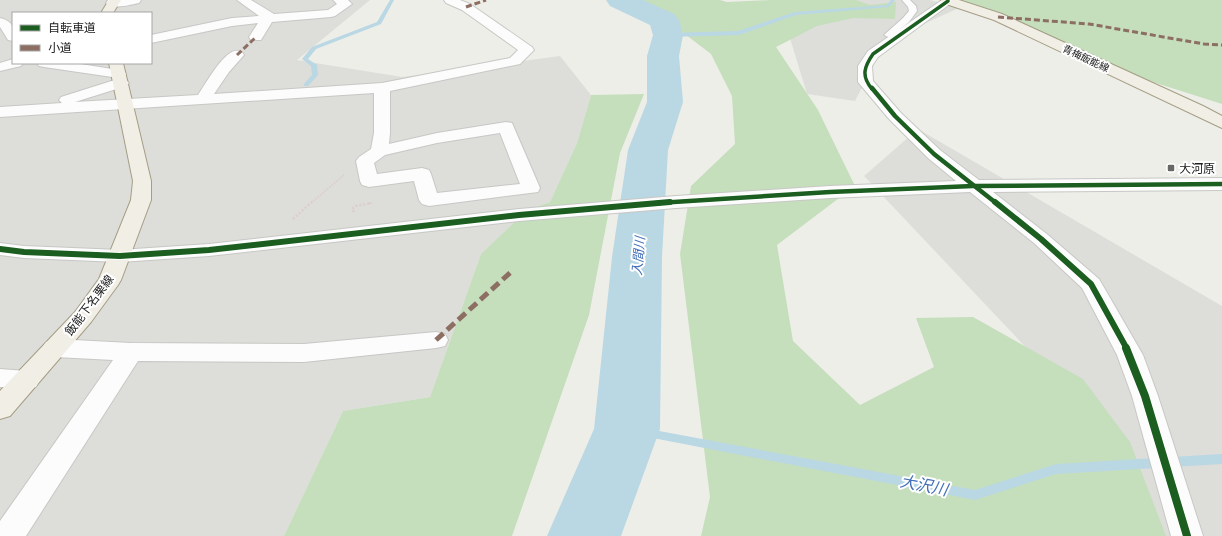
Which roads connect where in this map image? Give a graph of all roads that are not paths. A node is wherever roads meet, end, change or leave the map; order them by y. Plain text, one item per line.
1 (135, 0) edge
2 (243, 0) edge
3 (339, 0) edge
4 (450, 0) edge
5 (906, 0) edge
6 (948, 0) edge
7 (111, 5) edge
8 (269, 17) junction
9 (0, 22) edge
10 (12, 35) edge
11 (256, 37) dead end
12 (152, 38) edge
13 (897, 38) junction
14 (237, 55) dead end
15 (12, 64) edge
16 (52, 64) edge
17 (0, 67) edge
18 (119, 73) edge
19 (382, 88) junction
20 (203, 99) junction
21 (126, 104) junction
22 (33, 110) junction
23 (0, 112) edge
24 (1222, 124) edge
25 (372, 156) junction
26 (1222, 184) edge
27 (973, 186) junction
28 (0, 249) edge
29 (120, 256) junction
30 (436, 340) dead end
31 (55, 348) junction
32 (131, 352) junction
33 (0, 378) edge
34 (27, 380) junction
35 (0, 409) edge
36 (1184, 526) edge
37 (8, 536) edge

1 - 7 street
2 - 8 street
3 - 8 street
4 - 19 street
5 - 13 lane
6 - 13 street
6 - 24 main road, 青梅飯能線
8 - 11 street
8 - 12 street
9 - 10 street
13 - 27 street
14 - 20 street
15 - 17 street
16 - 18 street
18 - 21 main road, 飯能下名栗線
18 - 22 street
19 - 20 street
19 - 25 street
20 - 21 street
21 - 22 street
21 - 29 main road, 飯能下名栗線
22 - 23 street
25 - 25 street
26 - 27 street
27 - 29 street
27 - 36 street
28 - 29 street
29 - 31 main road, 飯能下名栗線
30 - 32 street
31 - 32 street
31 - 34 main road, 飯能下名栗線
32 - 37 street
33 - 34 street
34 - 35 main road, 飯能下名栗線

